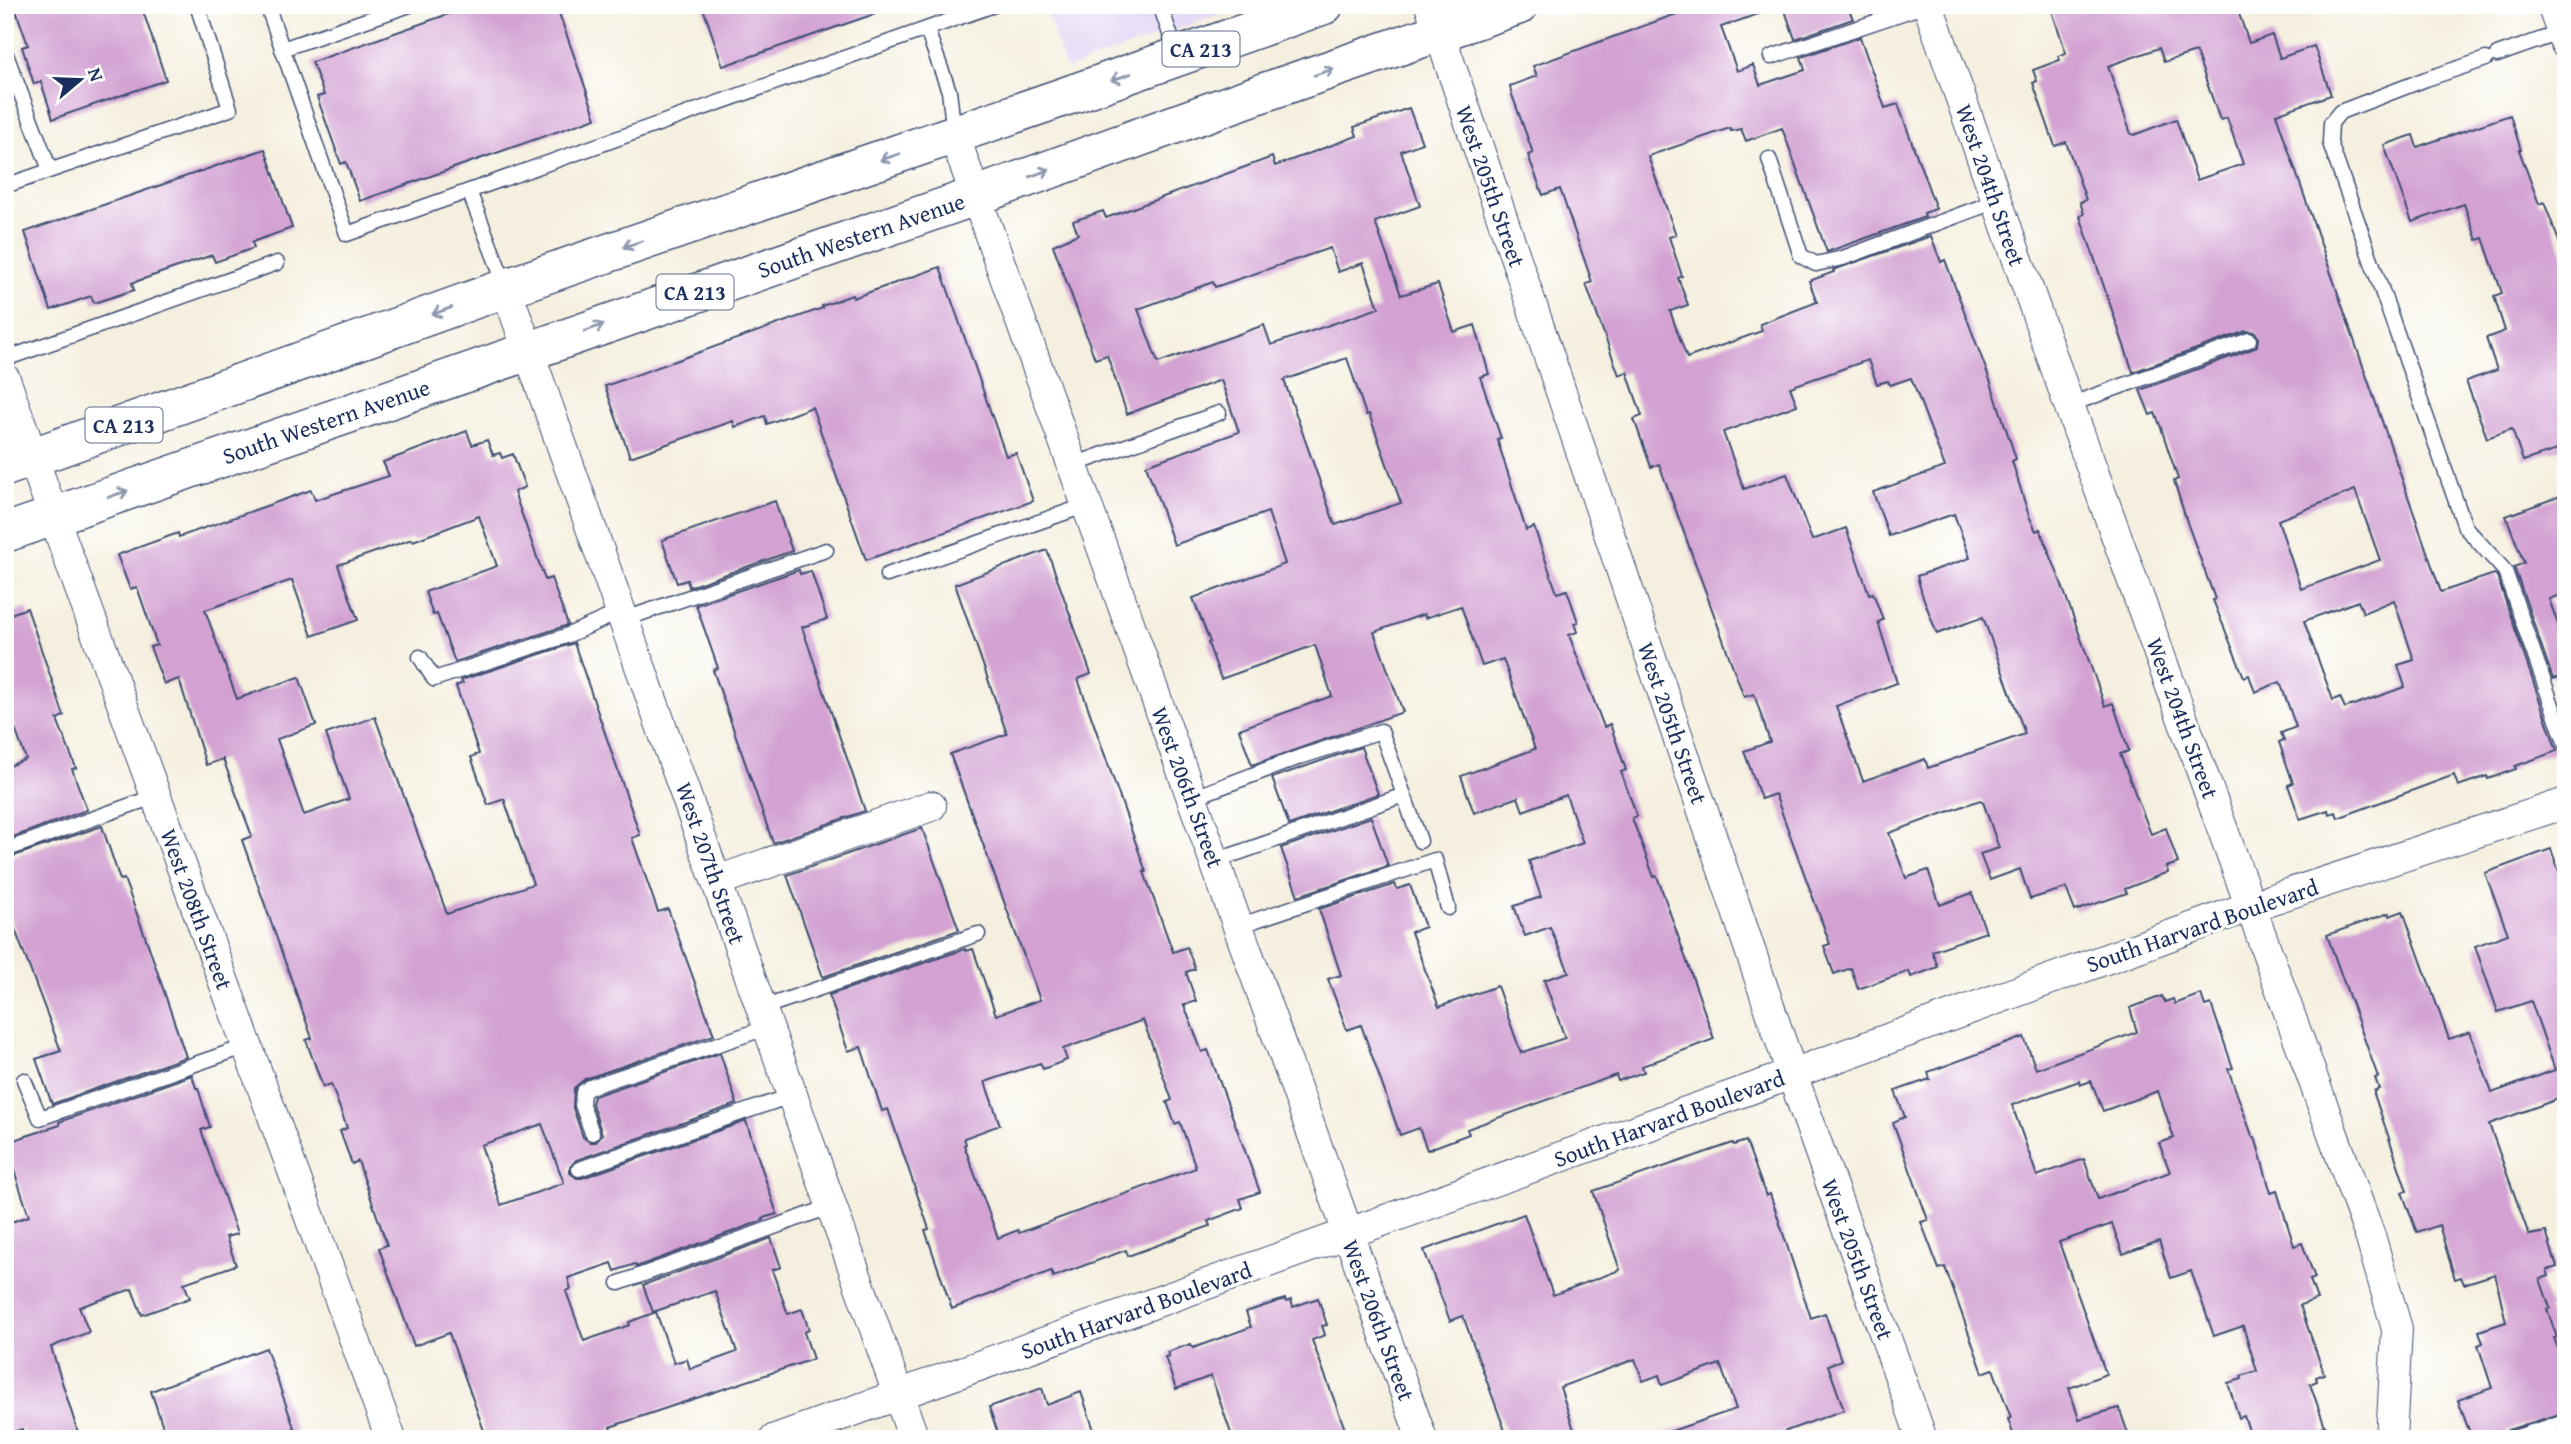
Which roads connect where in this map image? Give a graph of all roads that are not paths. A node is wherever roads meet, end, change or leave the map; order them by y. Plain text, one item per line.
1 (197, 5) edge
2 (267, 5) edge
3 (410, 5) edge
4 (994, 5) edge
5 (1160, 5) edge
6 (1324, 5) edge
7 (1519, 5) edge
8 (1927, 5) edge
9 (1435, 20) edge
10 (2560, 27) edge
11 (927, 30) junction
12 (282, 49) junction
13 (5, 52) edge
14 (1178, 57) junction
15 (1771, 57) dead end
16 (954, 135) junction
17 (1769, 159) dead end
18 (50, 170) junction
19 (5, 186) edge
20 (470, 191) junction
21 (976, 196) junction
22 (1997, 201) junction
23 (277, 263) dead end
24 (506, 288) junction
25 (2249, 340) dead end
26 (530, 350) junction
27 (5, 359) edge
28 (5, 379) edge
29 (2069, 405) junction
30 (1219, 413) dead end
31 (19, 462) edge
32 (1073, 465) junction
33 (1087, 505) junction
34 (53, 516) junction
35 (5, 533) edge
36 (826, 550) dead end
37 (887, 575) dead end
38 (623, 615) junction
39 (420, 657) dead end
40 (2566, 745) edge
41 (1404, 795) junction
42 (156, 796) junction
43 (1192, 799) junction
44 (2566, 803) edge
45 (931, 806) dead end
46 (1420, 841) dead end
47 (5, 850) edge
48 (1215, 860) junction
49 (718, 881) junction
50 (2251, 906) junction
51 (1448, 908) dead end
52 (1238, 926) junction
53 (978, 934) dead end
54 (766, 1017) junction
55 (247, 1046) junction
56 (1792, 1074) junction
57 (24, 1080) dead end
58 (793, 1096) junction
59 (592, 1133) dead end
60 (579, 1169) dead end
61 (832, 1206) junction
62 (1348, 1234) junction
63 (619, 1283) dead end
64 (899, 1395) junction
65 (2566, 1421) edge
66 (391, 1439) edge
67 (775, 1439) edge
68 (914, 1439) edge
69 (1422, 1439) edge
70 (1922, 1439) edge
71 (2391, 1439) edge
72 (2511, 1439) edge

1 - 18 lane
2 - 12 lane
3 - 12 lane
4 - 11 lane
5 - 14 lane
6 - 14 main road, CA 213
7 - 9 main road, South Western Avenue / CA 213
8 - 15 lane
8 - 22 street, West 204th Street
21 -> 9 main road, South Western Avenue / CA 213
9 - 56 street, West 205th Street
10 - 40 lane
11 - 16 lane
11 - 20 lane
12 - 20 lane
13 - 18 lane
14 -> 16 main road, CA 213
16 - 21 street, West 206th Street
16 -> 24 main road, CA 213
17 - 22 lane
18 - 19 lane
20 - 24 lane
26 -> 21 main road, South Western Avenue / CA 213
21 - 32 street, West 206th Street
22 - 29 street, West 204th Street
23 - 27 lane
24 - 26 street, West 207th Street
24 -> 31 main road, CA 213
25 - 29 lane
34 -> 26 main road, South Western Avenue / CA 213
26 - 38 street, West 207th Street
28 - 31 street, West 208th Street
29 - 50 street, West 204th Street
30 - 32 lane
31 - 34 street, West 208th Street
32 - 33 street, West 206th Street
33 - 37 lane
33 - 43 street, West 206th Street
34 - 35 main road, South Western Avenue / CA 213
34 - 42 street, West 208th Street
36 - 38 lane
38 - 39 lane
38 - 49 street, West 207th Street
41 - 43 lane
41 - 46 lane
41 - 48 lane
42 - 47 lane
42 - 55 street, West 208th Street
43 - 48 street, West 206th Street
44 - 50 street, South Harvard Boulevard
45 - 49 street
48 - 52 street, West 206th Street
49 - 54 street, West 207th Street
50 - 56 street, South Harvard Boulevard
50 - 71 street, West 204th Street
51 - 52 lane
52 - 62 street, West 206th Street
53 - 54 lane
54 - 58 street, West 207th Street
54 - 59 lane
55 - 57 lane
55 - 66 street, West 208th Street
56 - 62 street, South Harvard Boulevard
56 - 70 street, West 205th Street
58 - 60 lane
58 - 61 street, West 207th Street
61 - 63 lane
61 - 64 street, West 207th Street
62 - 64 street, South Harvard Boulevard
62 - 69 street, West 206th Street
64 - 67 street, South Harvard Boulevard
64 - 68 street, West 207th Street
65 - 72 lane

